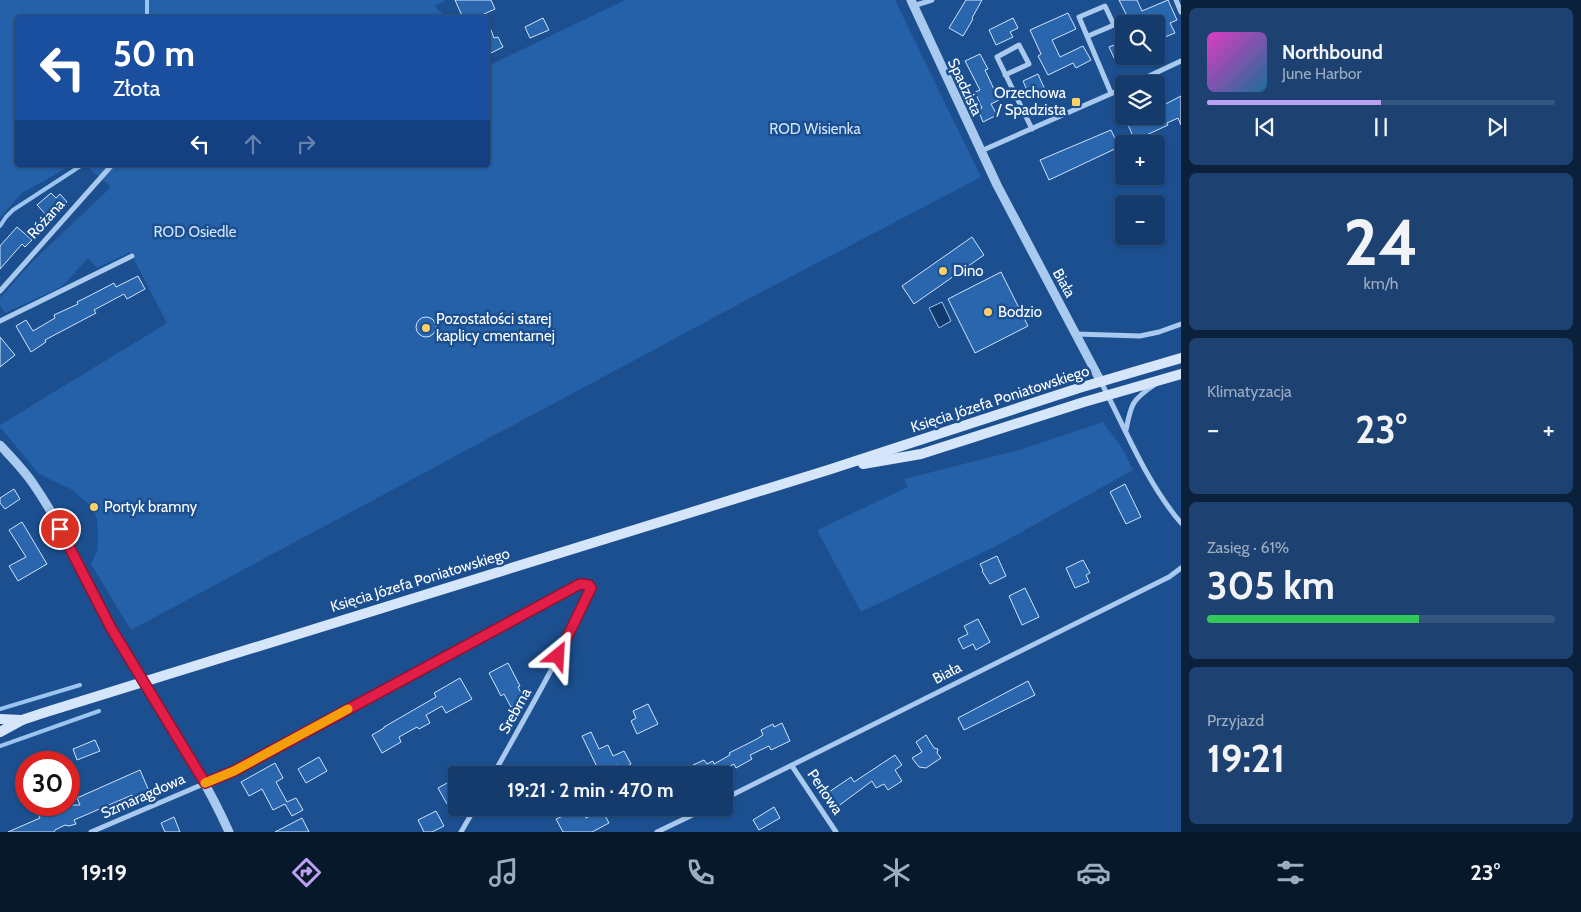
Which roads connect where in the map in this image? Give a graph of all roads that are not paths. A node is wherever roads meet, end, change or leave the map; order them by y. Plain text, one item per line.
1 (932, 0) edge
2 (1176, 0) edge
3 (912, 3) edge
4 (1181, 12) edge
5 (1088, 36) junction
6 (1181, 61) edge
7 (1005, 75) junction
8 (1151, 75) edge
9 (1115, 92) edge
10 (1111, 94) junction
11 (1032, 129) junction
12 (981, 152) junction
13 (110, 167) edge
14 (997, 185) joint
15 (132, 256) dead end
16 (0, 291) edge
17 (0, 321) edge
18 (1181, 324) edge
19 (1076, 334) junction
20 (1181, 358) edge
21 (1181, 374) edge
22 (1160, 381) junction
23 (1101, 382) junction
24 (1108, 395) junction
25 (1126, 431) junction
26 (0, 445) edge
27 (828, 470) junction
28 (1181, 523) edge
29 (1181, 568) edge
30 (580, 584) joint
31 (143, 682) junction
32 (0, 719) edge
33 (22, 720) junction
34 (0, 732) edge
35 (498, 766) edge
36 (792, 766) junction
37 (205, 783) junction
38 (733, 795) edge
39 (470, 816) edge
40 (690, 816) edge
41 (91, 832) edge
42 (229, 832) edge
43 (461, 832) edge
44 (657, 832) edge
45 (836, 832) edge

1 - 3 street
2 - 4 street
3 - 12 street, Spadzista
5 - 5 street
5 - 10 street
6 - 8 street
7 - 7 street
7 - 11 street
9 - 10 street
10 - 11 street
11 - 12 street
12 - 14 street, Spadzista
13 - 16 street, Różana
14 - 19 street, Biała
15 - 17 street
18 - 19 street
19 - 23 street, Biała
20 - 23 main road, Księcia Józefa Poniatowskiego
21 - 22 main road, Księcia Józefa Poniatowskiego
22 - 24 main road, Księcia Józefa Poniatowskiego
22 - 25 street
23 - 24 street, Biała
23 - 27 main road, Księcia Józefa Poniatowskiego
24 - 25 street, Biała
24 - 27 main road, Księcia Józefa Poniatowskiego
25 - 28 street, Biała
26 - 31 street
27 - 31 main road, Księcia Józefa Poniatowskiego
29 - 36 street, Biała
30 - 35 street, Srebrna
30 - 37 street, Szmaragdowa
31 - 33 main road, Księcia Józefa Poniatowskiego
31 - 37 street
32 - 33 main road, Księcia Józefa Poniatowskiego
33 - 34 main road, Księcia Józefa Poniatowskiego
36 - 38 street, Biała
36 - 45 street, Perłowa
37 - 41 street, Szmaragdowa
37 - 42 street
39 - 43 street
40 - 44 street

